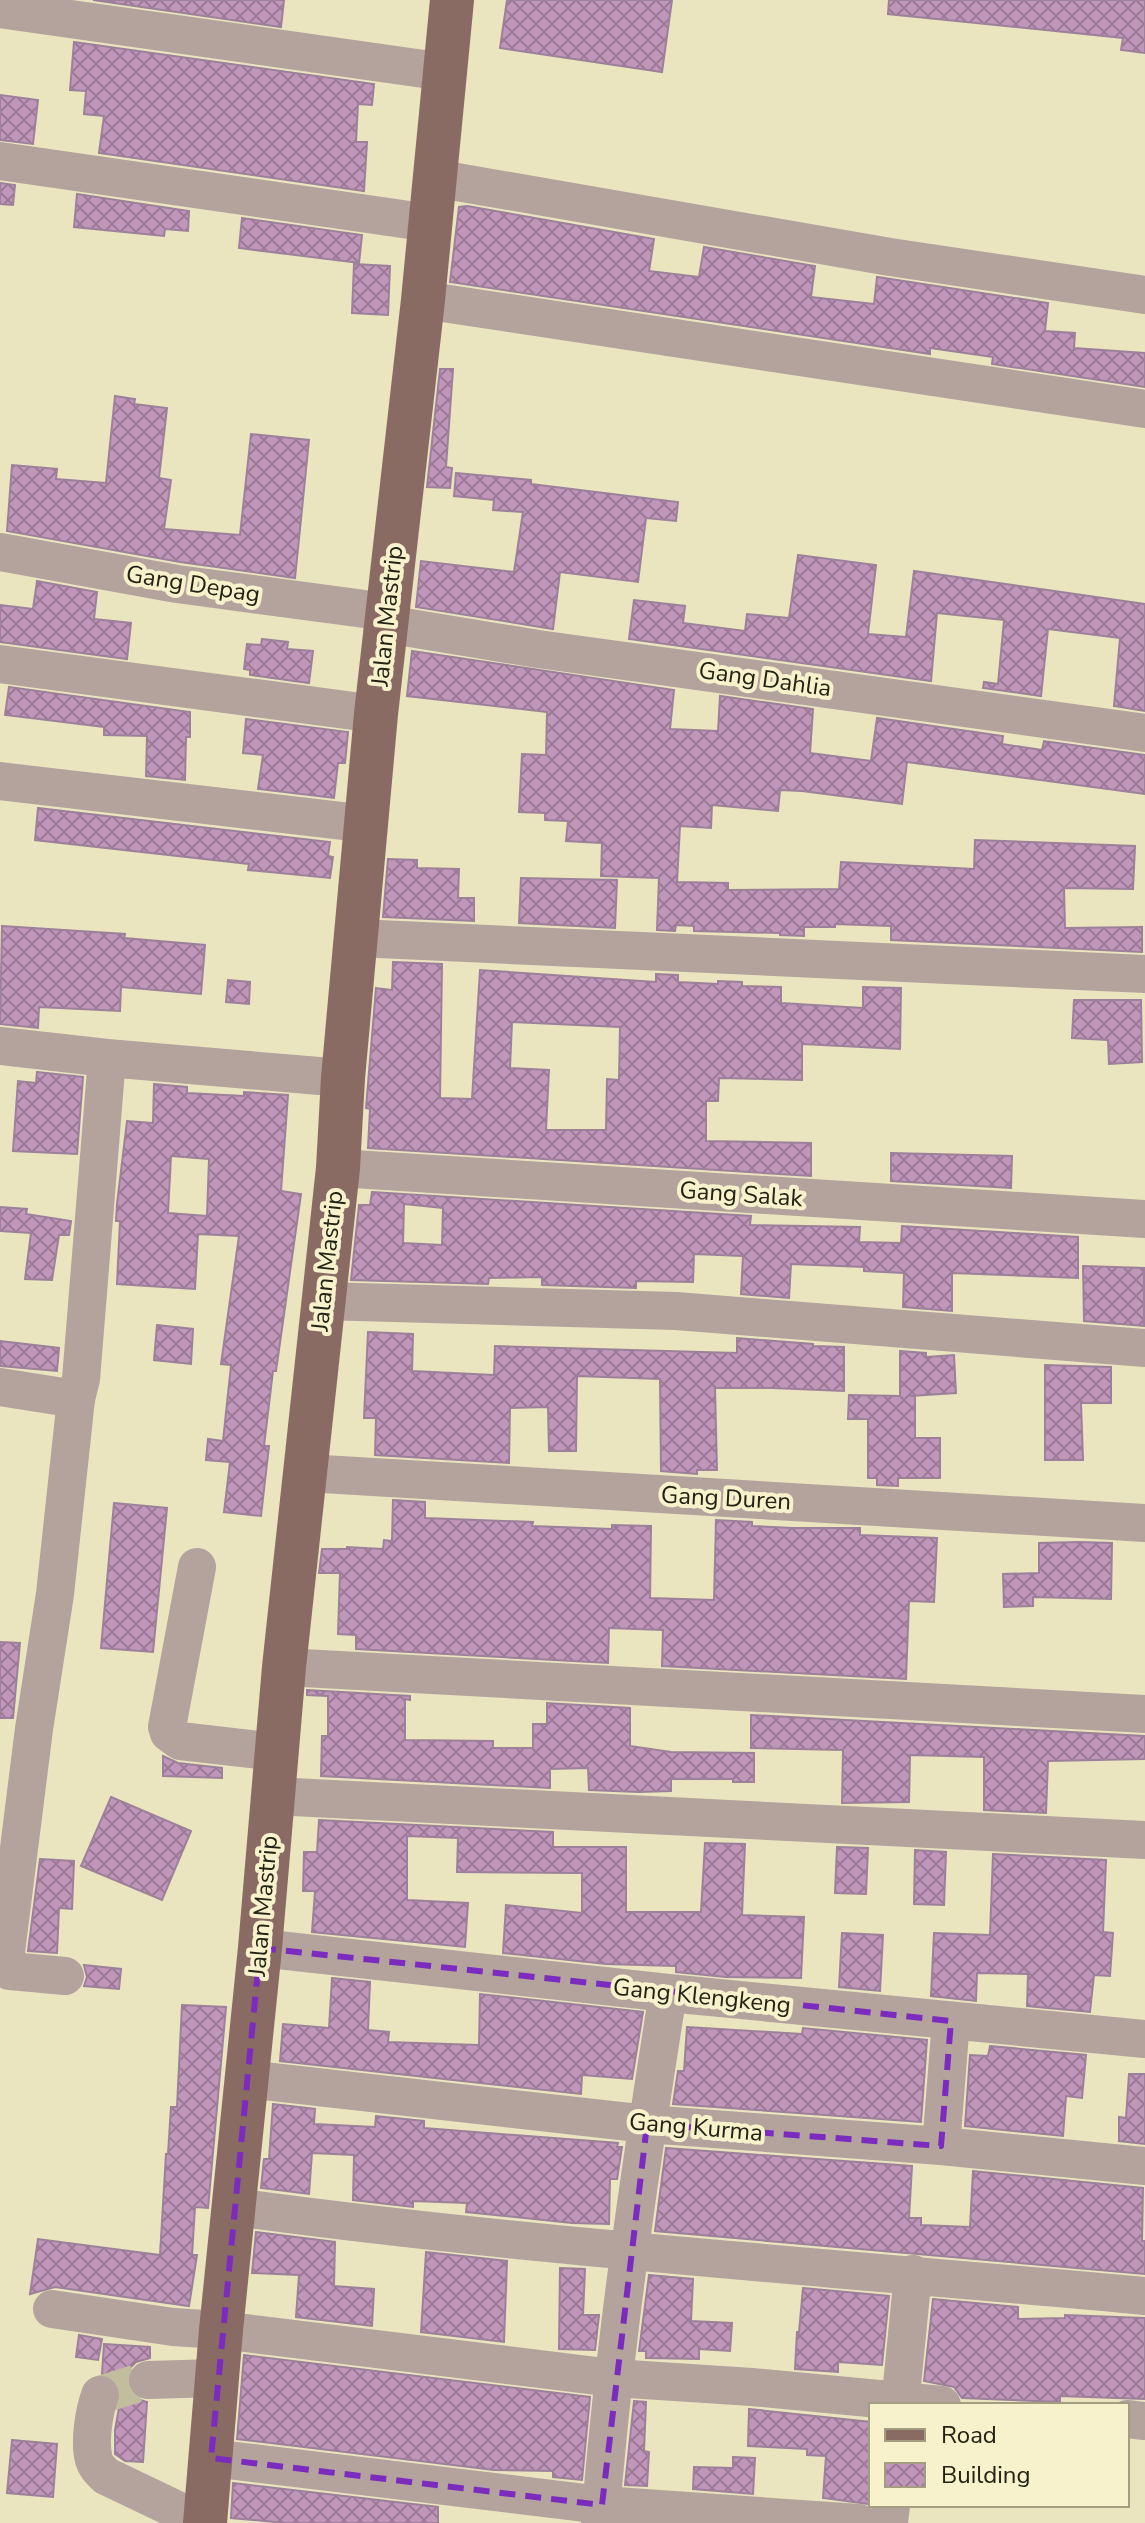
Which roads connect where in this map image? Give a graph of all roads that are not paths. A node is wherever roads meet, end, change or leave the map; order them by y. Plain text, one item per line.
1 (452, 0) edge
2 (0, 9) edge
3 (445, 72) junction
4 (0, 161) edge
5 (434, 178) junction
6 (430, 223) junction
7 (1145, 295) edge
8 (423, 300) junction
9 (1145, 409) edge
10 (0, 552) edge
11 (386, 618) junction
12 (0, 664) edge
13 (376, 714) junction
14 (1145, 733) edge
15 (0, 781) edge
16 (368, 824) junction
17 (357, 938) junction
18 (1145, 974) edge
19 (0, 1046) edge
20 (107, 1058) junction
21 (343, 1078) junction
22 (338, 1168) junction
23 (1145, 1219) edge
24 (322, 1301) junction
25 (1145, 1348) edge
26 (0, 1387) edge
27 (76, 1399) junction
28 (306, 1473) junction
29 (1145, 1523) edge
30 (197, 1567) dead end
31 (284, 1667) junction
32 (1145, 1714) edge
33 (277, 1752) junction
34 (273, 1796) junction
35 (1145, 1840) edge
36 (260, 1948) junction
37 (65, 1976) dead end
38 (668, 1993) junction
39 (951, 2021) junction
40 (1145, 2039) edge
41 (247, 2079) junction
42 (647, 2124) junction
43 (941, 2146) junction
44 (1145, 2166) edge
45 (234, 2207) junction
46 (630, 2252) junction
47 (913, 2274) junction
48 (1145, 2296) edge
49 (52, 2309) dead end
50 (221, 2330) junction
51 (217, 2378) junction
52 (613, 2378) junction
53 (148, 2380) tunnel mouth
54 (100, 2395) dead end
55 (891, 2403) edge
56 (900, 2403) edge
57 (211, 2458) junction
58 (601, 2514) edge
59 (204, 2523) edge
60 (859, 2523) edge

1 - 3 main road, Jalan Mastrip
2 - 3 street
3 - 5 main road, Jalan Mastrip
4 - 6 street
5 - 6 main road, Jalan Mastrip
5 - 7 street
6 - 8 main road, Jalan Mastrip
8 - 9 street
8 - 11 main road, Jalan Mastrip
10 - 11 street, Gang Depag
11 - 13 main road, Jalan Mastrip
11 - 14 street, Gang Dahlia
12 - 13 street
13 - 16 main road, Jalan Mastrip
15 - 16 street
16 - 17 main road, Jalan Mastrip
17 - 18 street
17 - 21 main road, Jalan Mastrip
19 - 20 street
20 - 21 street
20 - 27 street
21 - 22 main road, Jalan Mastrip
22 - 23 street, Gang Salak
22 - 24 main road, Jalan Mastrip
24 - 25 street
24 - 28 main road, Jalan Mastrip
26 - 27 street
27 - 37 street
28 - 29 street, Gang Duren
28 - 31 main road, Jalan Mastrip
30 - 33 street
31 - 32 street
31 - 33 main road, Jalan Mastrip
33 - 34 main road, Jalan Mastrip
34 - 35 street
34 - 36 main road, Jalan Mastrip
36 - 38 street, Gang Klengkeng
36 - 41 main road, Jalan Mastrip
38 - 39 street, Gang Klengkeng
38 - 42 street
39 - 40 street, Gang Klengkeng
39 - 43 street
41 - 42 street, Gang Kurma
41 - 45 main road, Jalan Mastrip
42 - 43 street, Gang Kurma
42 - 46 street
43 - 44 street, Gang Kurma
45 - 46 street
45 - 50 main road, Jalan Mastrip
46 - 47 street
46 - 52 street
47 - 48 street
47 - 56 street
49 - 50 street
50 - 51 main road, Jalan Mastrip
50 - 52 street
51 - 53 street
51 - 57 main road, Jalan Mastrip
52 - 55 street
52 - 58 street
54 - 59 street
57 - 58 street
57 - 59 main road, Jalan Mastrip
58 - 60 street

